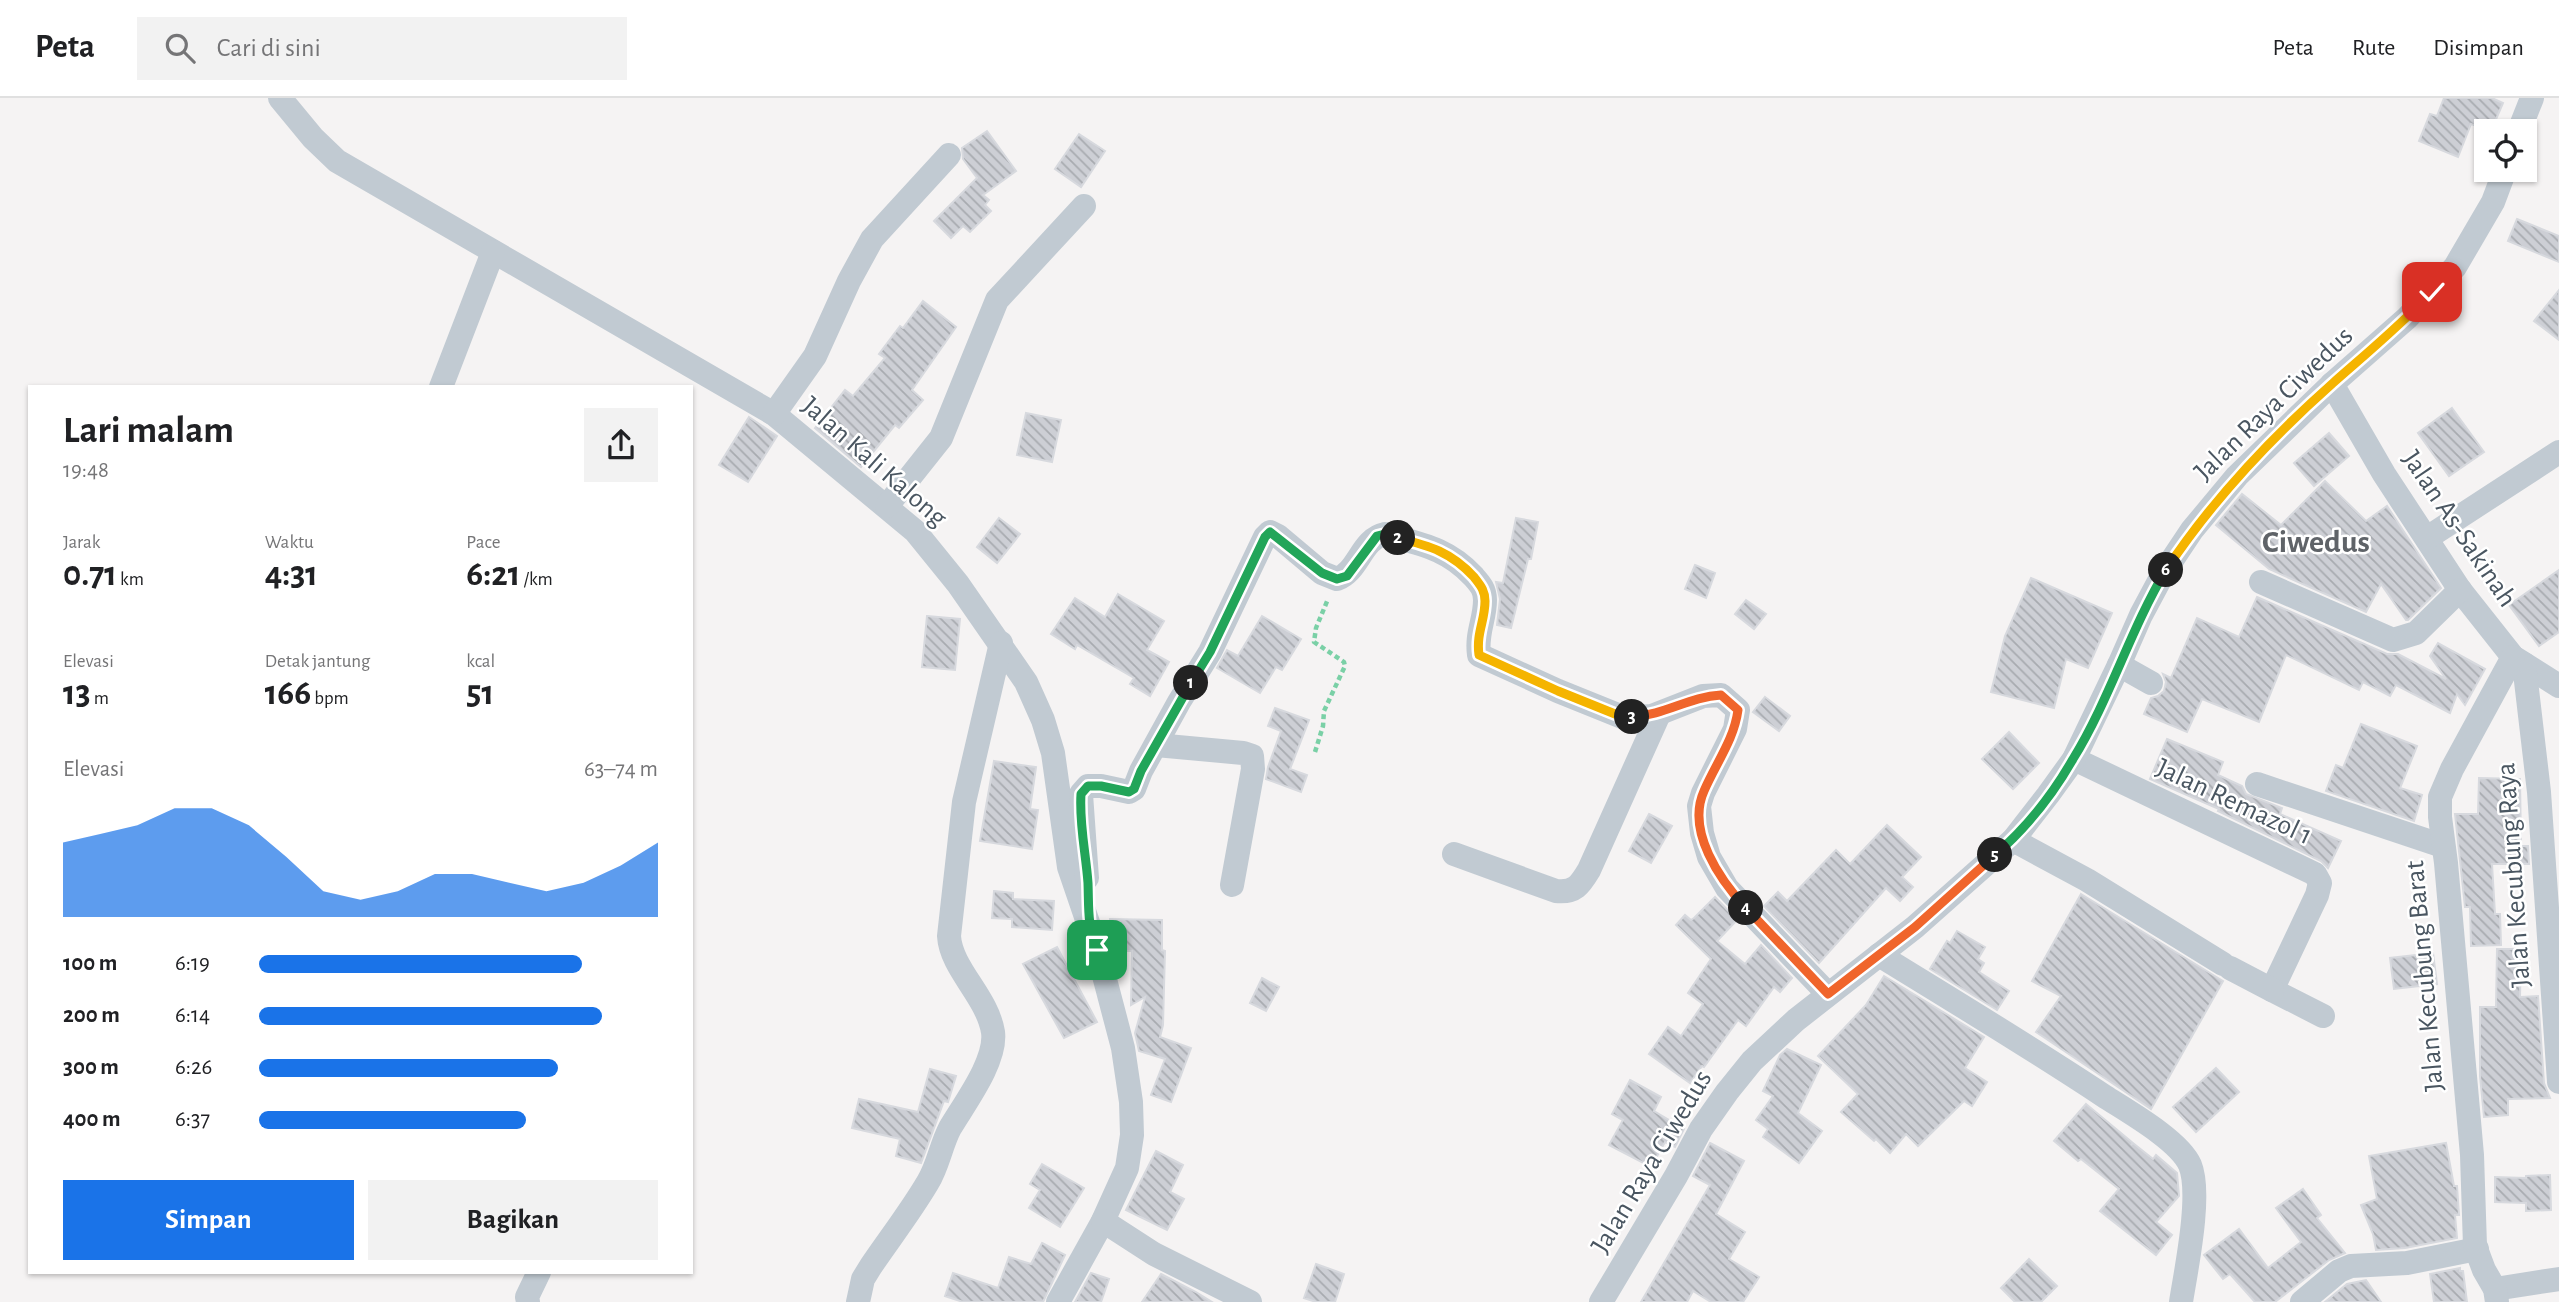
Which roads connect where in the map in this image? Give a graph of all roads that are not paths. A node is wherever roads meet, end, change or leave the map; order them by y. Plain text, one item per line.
1 (280, 98) edge
2 (2532, 98) edge
3 (2524, 119) edge
4 (949, 155) dead end
5 (2500, 182) edge
6 (1084, 206) dead end
7 (493, 252) junction
8 (2332, 384) junction
9 (442, 385) edge
10 (774, 414) junction
11 (2559, 452) edge
12 (887, 506) junction
13 (2427, 538) junction
14 (2261, 582) dead end
15 (2460, 590) junction
16 (1001, 643) junction
17 (2518, 660) junction
18 (2119, 666) junction
19 (2557, 682) edge
20 (2151, 683) dead end
21 (1659, 714) junction
22 (1156, 745) junction
23 (2074, 759) junction
24 (2257, 784) dead end
25 (2549, 793) edge
26 (2013, 840) junction
27 (2443, 846) junction
28 (1454, 854) dead end
29 (1231, 885) dead end
30 (1088, 920) junction
31 (1879, 955) junction
32 (2272, 990) junction
33 (1828, 994) junction
34 (2323, 1016) dead end
35 (2559, 1082) edge
36 (1103, 1221) junction
37 (2477, 1250) junction
38 (538, 1274) edge
39 (2559, 1279) edge
40 (2496, 1296) edge
41 (528, 1302) edge
42 (858, 1302) edge
43 (1058, 1302) edge
44 (1250, 1302) edge
45 (1601, 1302) edge
46 (2181, 1302) edge
47 (2302, 1302) edge

1 - 7 street, Jalan Kali Kalong
2 - 3 street
4 - 10 street
5 - 8 street, Jalan Raya Ciwedus
6 - 12 street
7 - 9 street
7 - 10 street, Jalan Kali Kalong
8 - 13 street, Jalan As-Sakinah
8 - 18 street, Jalan Raya Ciwedus
10 - 12 street, Jalan Kali Kalong
11 - 13 street
12 - 16 street, Jalan Kali Kalong
13 - 15 street, Jalan As-Sakinah
14 - 15 street
15 - 17 street, Jalan As-Sakinah
16 - 30 street, Jalan Kali Kalong
16 - 42 street
17 - 19 street, Jalan As-Sakinah
17 - 25 street, Jalan Kecubung Raya
17 - 27 street, Jalan Kecubung Barat
18 - 20 street
18 - 23 street, Jalan Raya Ciwedus
21 - 22 street
21 - 28 street
21 - 33 street
22 - 29 street
22 - 30 street
23 - 26 street, Jalan Raya Ciwedus
23 - 32 street, Jalan Remazol 1
24 - 27 street
25 - 35 street, Jalan Kecubung Raya
26 - 31 street, Jalan Raya Ciwedus
26 - 32 street
27 - 37 street, Jalan Kecubung Barat
30 - 36 street, Jalan Kali Kalong
31 - 33 street, Jalan Raya Ciwedus
31 - 46 street
32 - 34 street
33 - 45 street, Jalan Raya Ciwedus
36 - 43 street, Jalan Kali Kalong
36 - 44 street
37 - 40 street, Jalan Kecubung Barat
37 - 47 street
38 - 41 street
39 - 40 street

